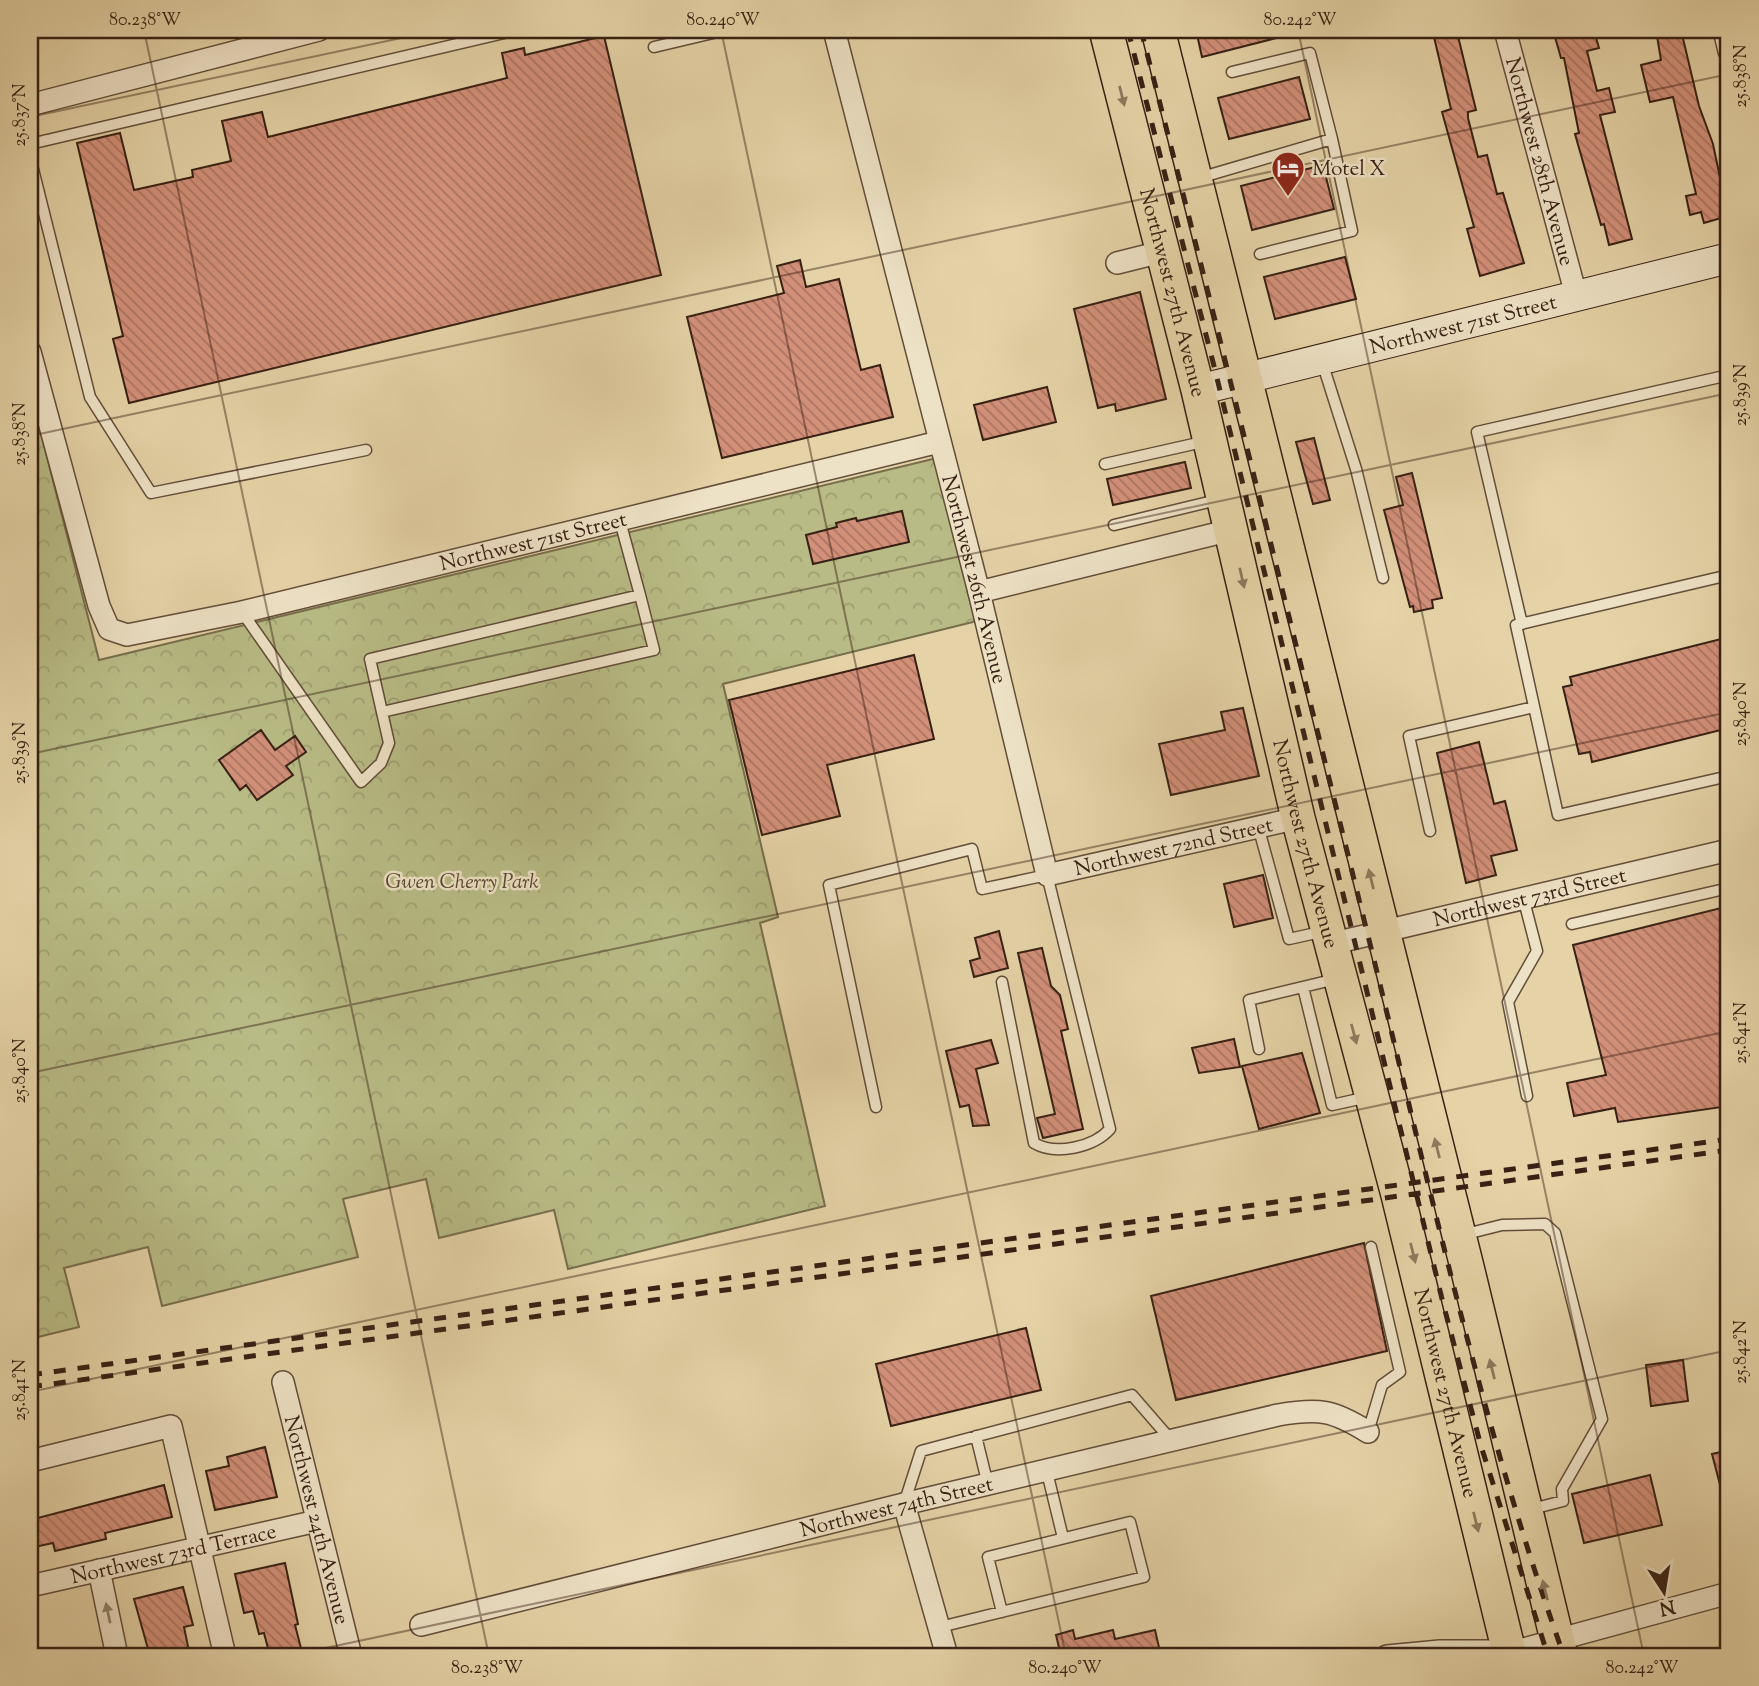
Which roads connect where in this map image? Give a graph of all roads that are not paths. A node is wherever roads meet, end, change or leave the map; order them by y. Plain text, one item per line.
1 (318, 30) edge
2 (517, 30) edge
3 (726, 30) edge
4 (834, 30) edge
5 (1106, 30) edge
6 (1158, 30) edge
7 (1505, 30) edge
8 (1724, 30) edge
9 (654, 47) dead end
10 (1729, 51) edge
11 (1232, 72) dead end
12 (30, 104) edge
13 (1332, 139) junction
14 (30, 144) edge
15 (30, 157) edge
16 (1197, 179) junction
17 (42, 206) junction
18 (30, 209) edge
19 (1161, 252) junction
20 (1259, 254) dead end
21 (1729, 258) edge
22 (1117, 263) dead end
23 (1576, 295) junction
24 (30, 352) edge
25 (1321, 359) junction
26 (1729, 375) edge
27 (1246, 377) junction
28 (1198, 390) junction
29 (1210, 441) junction
30 (939, 442) junction
31 (366, 450) dead end
32 (1105, 464) dead end
33 (1228, 515) junction
34 (620, 521) junction
35 (1114, 525) dead end
36 (1729, 575) edge
37 (1383, 578) dead end
38 (979, 592) junction
39 (640, 595) junction
40 (242, 612) junction
41 (1522, 624) junction
42 (1534, 706) junction
43 (382, 712) junction
44 (1729, 776) edge
45 (1298, 818) junction
46 (1258, 826) junction
47 (1430, 831) dead end
48 (1729, 850) edge
49 (1047, 875) junction
50 (1729, 888) edge
51 (1523, 897) junction
52 (1572, 924) dead end
53 (1383, 930) junction
54 (1328, 937) junction
55 (1339, 979) junction
56 (1002, 982) dead end
57 (1303, 987) junction
58 (1259, 1049) dead end
59 (1371, 1096) junction
60 (1527, 1096) dead end
61 (876, 1107) dead end
62 (1460, 1236) junction
63 (1371, 1247) dead end
64 (283, 1382) dead end
65 (1368, 1432) joint
66 (976, 1436) junction
67 (1172, 1441) junction
68 (30, 1461) edge
69 (1047, 1472) junction
70 (988, 1485) junction
71 (904, 1504) junction
72 (1526, 1510) junction
73 (317, 1521) junction
74 (1063, 1538) junction
75 (200, 1547) junction
76 (99, 1570) junction
77 (30, 1586) edge
78 (1729, 1593) edge
79 (1002, 1612) junction
80 (421, 1625) dead end
81 (940, 1627) junction
82 (1559, 1648) edge
83 (1505, 1655) edge
84 (117, 1656) edge
85 (225, 1656) edge
86 (351, 1656) edge
87 (947, 1656) edge
88 (1387, 1656) edge

1 - 12 street
2 - 14 lane
3 - 9 lane
4 - 30 street, Northwest 26th Avenue
5 -> 19 main road, Northwest 27th Avenue
6 - 16 main road
7 - 23 street, Northwest 28th Avenue
8 - 10 street
11 - 13 lane
13 - 16 lane
13 - 20 lane
15 - 17 lane
16 - 27 main road
17 - 18 lane
17 - 31 lane
19 - 22 street
19 - 28 main road, Northwest 27th Avenue
21 - 23 street, Northwest 71st Street
23 - 25 street, Northwest 71st Street
24 - 40 street, Northwest 71st Street
25 - 27 street, Northwest 71st Street
25 - 37 lane
26 - 41 lane
27 - 28 street, Northwest 71st Street
53 -> 27 main road
28 - 29 main road, Northwest 27th Avenue
29 - 32 lane
29 - 33 main road, Northwest 27th Avenue
30 - 34 street, Northwest 71st Street
30 - 38 street, Northwest 26th Avenue
33 - 35 lane
33 - 38 street
33 -> 45 main road, Northwest 27th Avenue
34 - 39 lane
34 - 40 street, Northwest 71st Street
36 - 41 lane
38 - 49 street, Northwest 26th Avenue
39 - 43 lane
39 - 43 lane
40 - 43 lane
41 - 42 lane
42 - 44 lane
42 - 47 lane
45 - 46 street, Northwest 72nd Street
45 - 54 main road, Northwest 27th Avenue
46 - 49 street, Northwest 72nd Street
46 - 54 lane
48 - 51 street, Northwest 73rd Street
49 - 56 lane, Northwest 26th Avenue
49 - 61 lane
50 - 52 lane
51 - 53 street, Northwest 73rd Street
51 - 60 lane
53 - 54 street, Northwest 73rd Street
62 -> 53 main road
54 - 55 main road, Northwest 27th Avenue
55 - 57 lane
55 -> 59 main road, Northwest 27th Avenue
57 - 58 lane
57 - 59 lane
59 -> 83 main road, Northwest 27th Avenue
72 -> 62 main road
62 - 72 lane
63 - 65 lane
64 - 73 street, Northwest 24th Avenue
65 - 67 street, Northwest 74th Street
66 - 67 lane
66 - 70 lane
66 - 71 lane
67 - 69 street, Northwest 74th Street
68 - 75 street
69 - 70 street, Northwest 74th Street
69 - 74 lane
70 - 71 street, Northwest 74th Street
71 - 80 street, Northwest 74th Street
71 - 81 street
82 -> 72 main road
73 - 75 street, Northwest 73rd Terrace
73 - 86 street, Northwest 24th Avenue
74 - 79 lane
74 - 79 lane
75 - 76 street, Northwest 73rd Terrace
75 - 85 street
76 - 77 street, Northwest 73rd Terrace
84 -> 76 street
78 - 82 street
79 - 81 lane
81 - 87 street
82 - 83 street
83 - 88 street

